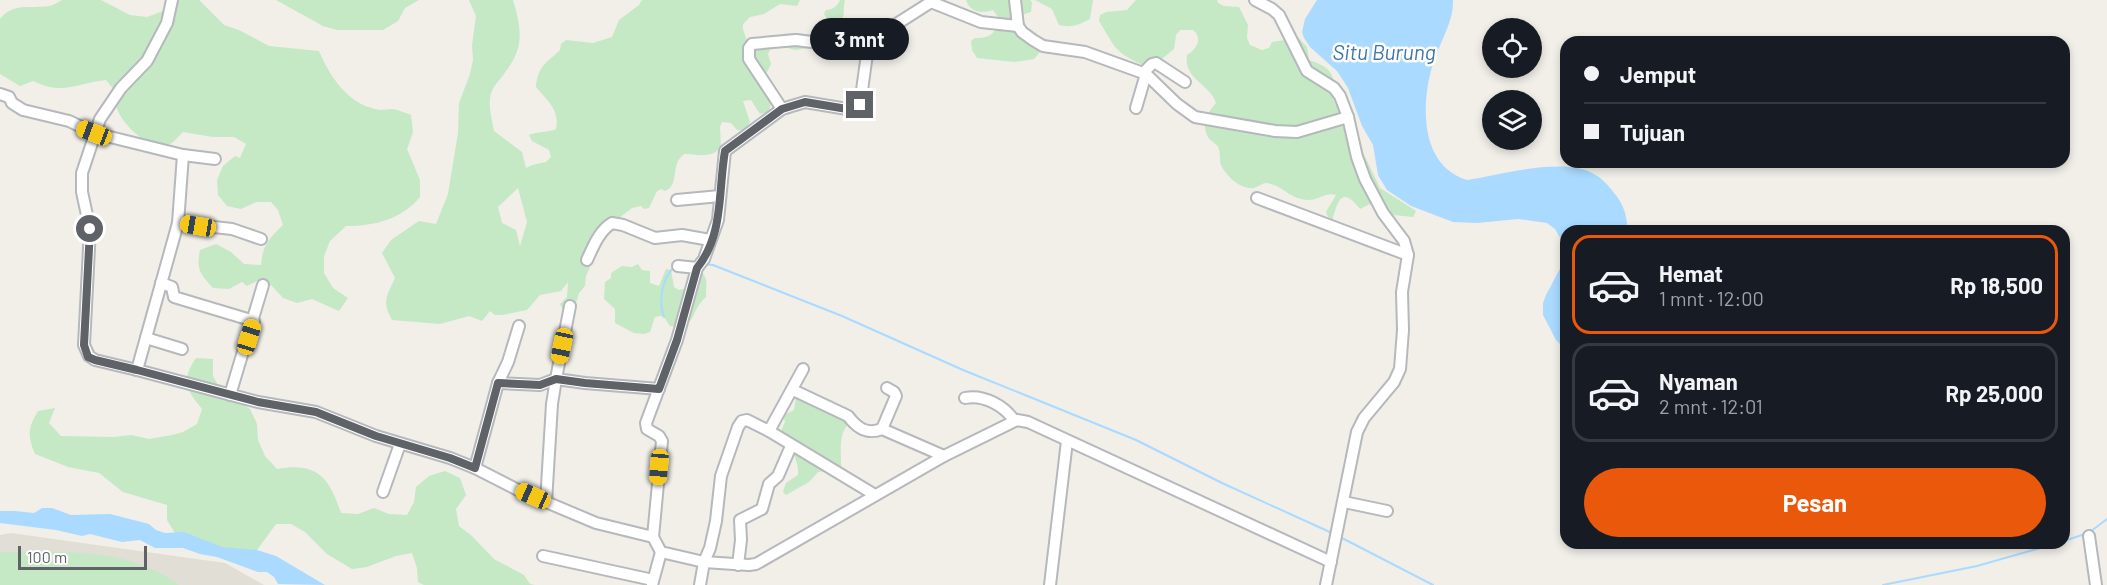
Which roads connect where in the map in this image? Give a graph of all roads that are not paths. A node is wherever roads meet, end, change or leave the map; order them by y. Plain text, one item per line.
1 (172, 0) edge
2 (1015, 0) edge
3 (1258, 1) edge
4 (1018, 26) junction
5 (870, 32) junction
6 (1145, 74) junction
7 (1185, 82) dead end
8 (0, 94) edge
9 (1136, 108) dead end
10 (782, 109) junction
11 (1348, 117) junction
12 (94, 133) junction
13 (183, 155) junction
14 (215, 159) dead end
15 (720, 196) junction
16 (1257, 198) dead end
17 (677, 200) dead end
18 (178, 223) junction
19 (261, 239) dead end
20 (710, 240) junction
21 (1408, 255) junction
22 (587, 260) dead end
23 (700, 265) junction
24 (678, 266) dead end
25 (161, 283) junction
26 (263, 285) dead end
27 (570, 306) dead end
28 (254, 321) junction
29 (519, 326) dead end
30 (146, 338) junction
31 (182, 349) dead end
32 (803, 369) dead end
33 (137, 370) junction
34 (556, 379) junction
35 (498, 383) junction
36 (888, 388) dead end
37 (659, 389) junction
38 (793, 390) junction
39 (230, 395) junction
40 (966, 398) dead end
41 (1014, 420) junction
42 (882, 429) junction
43 (769, 431) junction
44 (1067, 441) junction
45 (400, 444) junction
46 (791, 446) junction
47 (944, 456) junction
48 (475, 468) junction
49 (383, 492) dead end
50 (875, 495) junction
51 (546, 502) junction
52 (1344, 502) junction
53 (1388, 511) dead end
54 (2089, 536) dead end
55 (653, 537) junction
56 (661, 552) junction
57 (543, 556) dead end
58 (704, 562) junction
59 (1331, 562) junction
60 (738, 565) junction
61 (652, 583) edge
62 (700, 585) edge
63 (1050, 585) edge
64 (1326, 585) edge
65 (2096, 585) edge

1 - 12 street
2 - 4 street
3 - 11 street
4 - 5 street
4 - 6 street
5 - 10 street
5 - 10 street
6 - 7 street
6 - 9 street
6 - 11 street
8 - 12 street
10 - 15 street
11 - 21 street
12 - 13 street
12 - 33 street
13 - 14 street
13 - 18 street
15 - 17 street
15 - 20 street
16 - 21 street
18 - 19 street
18 - 25 street
20 - 22 street
20 - 23 street
21 - 52 street
23 - 24 street
23 - 37 street
25 - 28 street
25 - 30 street
26 - 28 street
27 - 34 street
28 - 39 street
29 - 35 street
30 - 31 street
30 - 33 street
32 - 38 street
33 - 39 street
34 - 35 street
34 - 37 street
34 - 51 street
35 - 48 street
36 - 42 street
37 - 55 street
38 - 42 street
38 - 43 street
39 - 45 street
40 - 41 street
41 - 44 street
41 - 47 street
42 - 47 street
43 - 46 street
43 - 58 street
44 - 59 street
44 - 63 street
45 - 48 street
45 - 49 street
46 - 50 street
46 - 60 street
47 - 50 street
48 - 51 street
50 - 60 street
51 - 55 street
52 - 53 street
52 - 59 street
54 - 65 street
55 - 56 street
56 - 58 street
56 - 61 street
57 - 61 street
58 - 60 street
58 - 62 street
59 - 64 street

